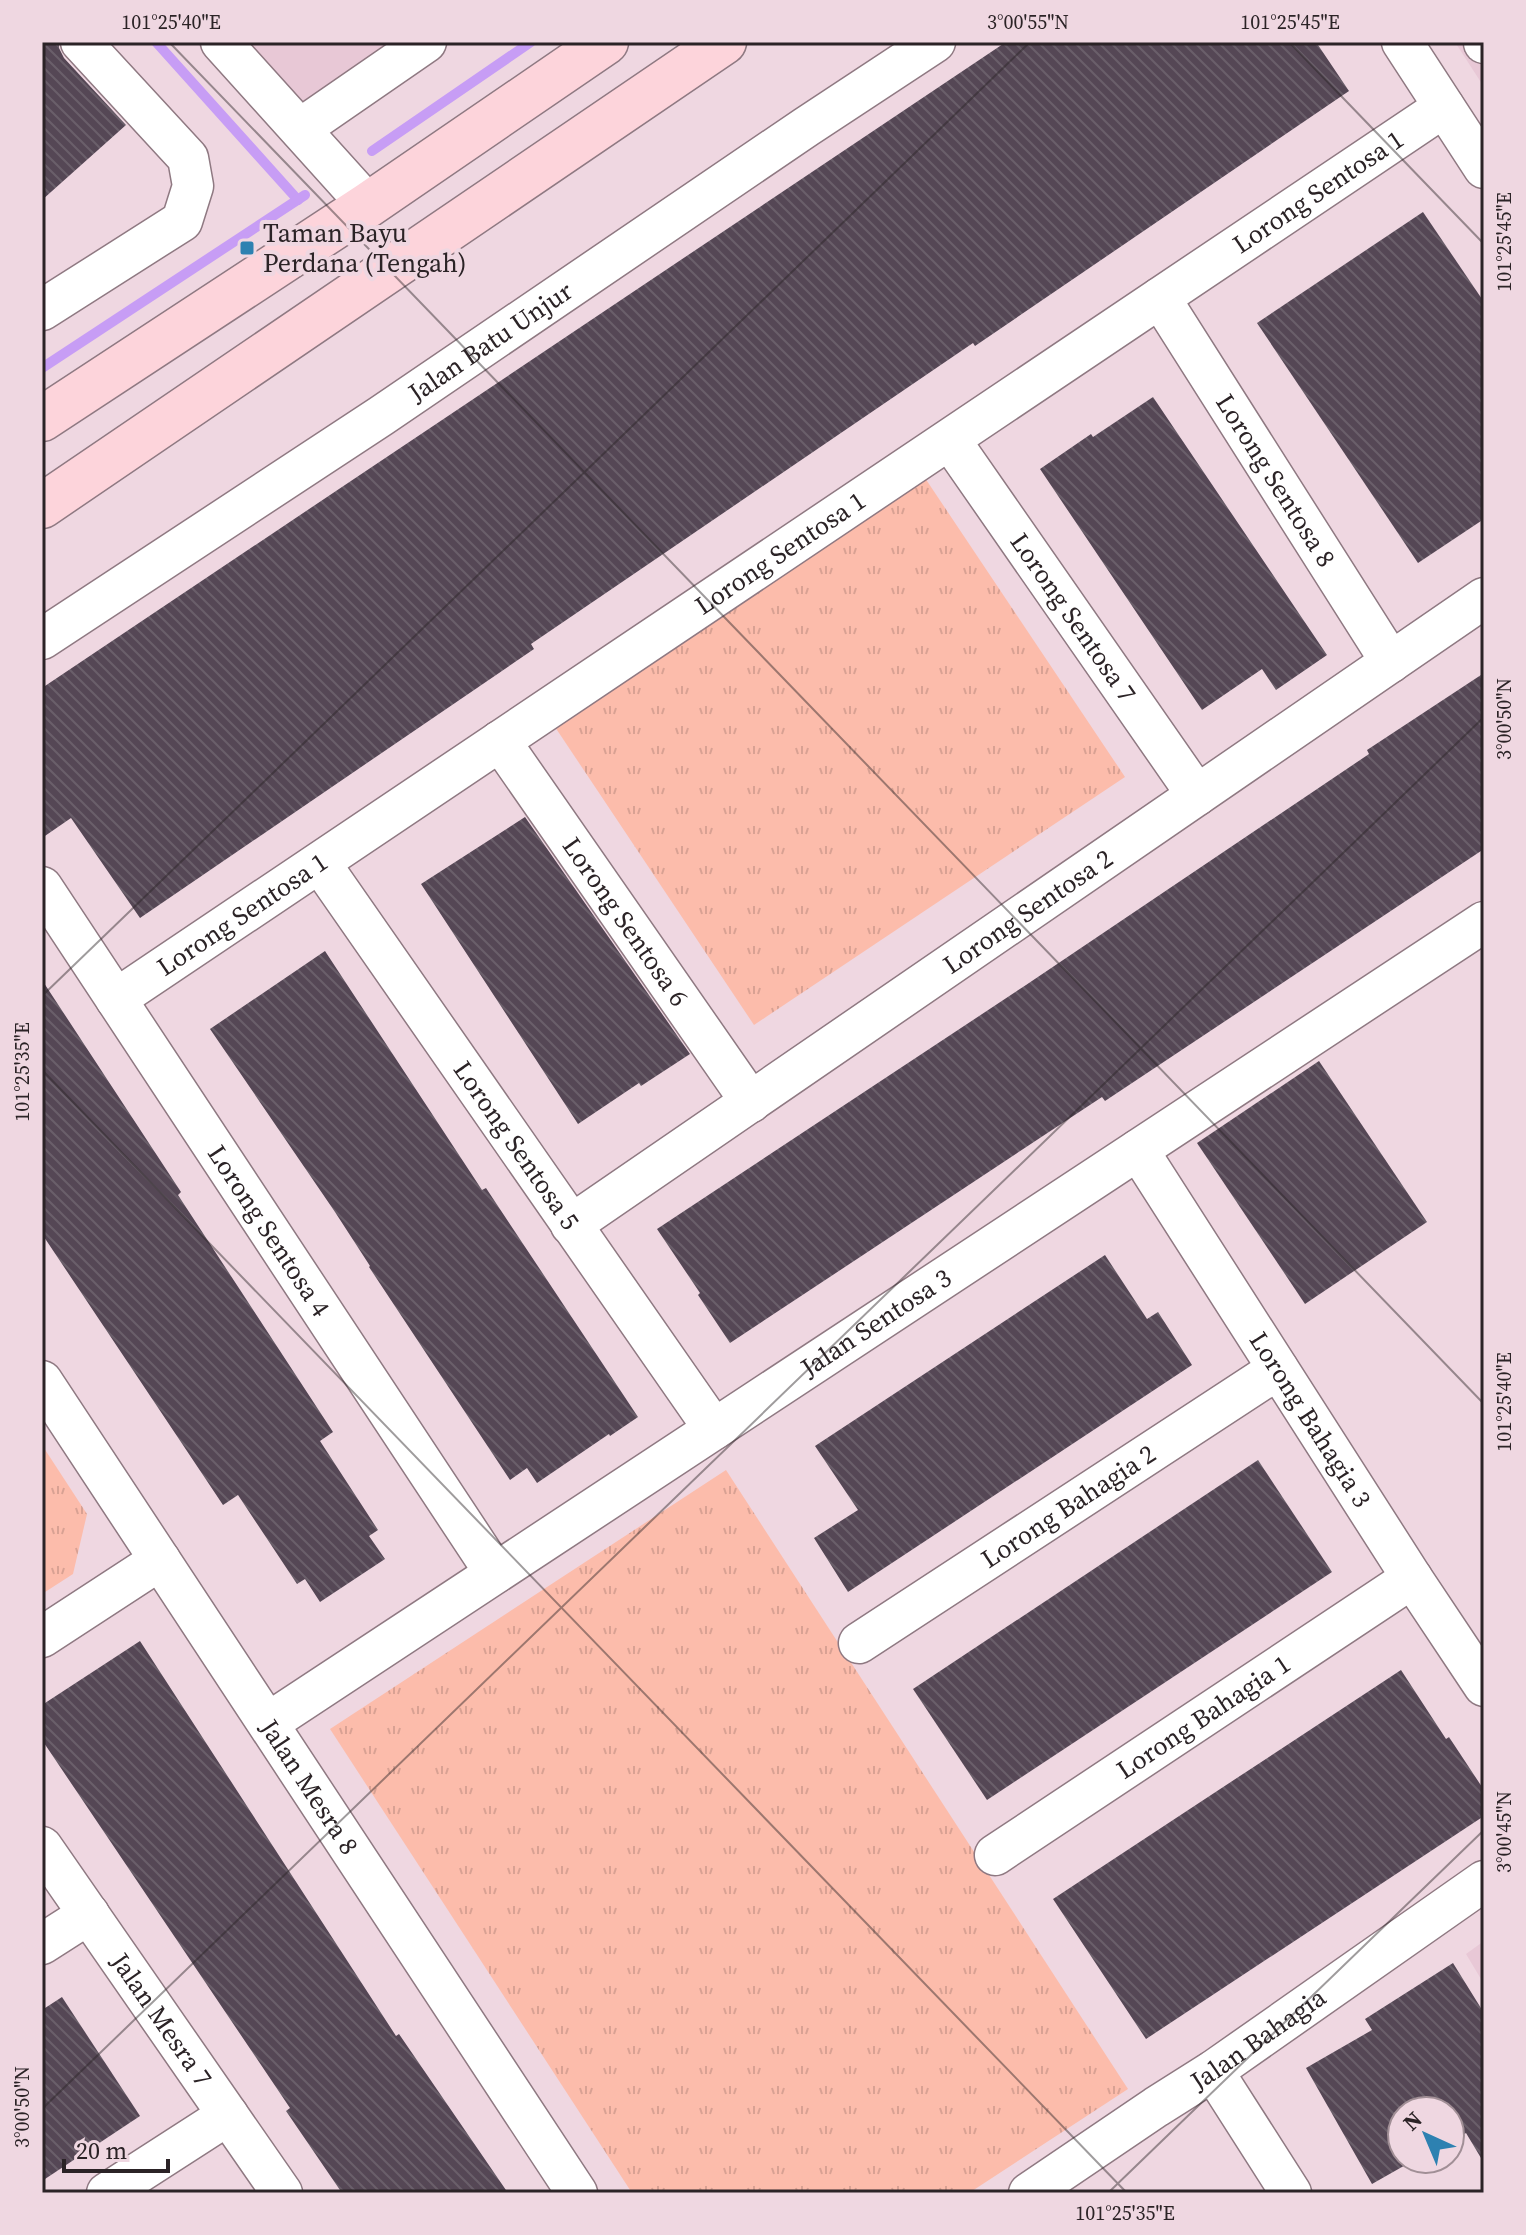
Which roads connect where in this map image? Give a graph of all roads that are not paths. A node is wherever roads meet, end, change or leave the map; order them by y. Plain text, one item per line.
1 (81, 42) edge
2 (221, 42) edge
3 (426, 42) edge
4 (606, 42) edge
5 (724, 42) edge
6 (935, 42) edge
7 (1402, 42) edge
8 (1444, 107) junction
9 (300, 129) junction
10 (1484, 168) edge
11 (368, 205) junction
12 (1160, 298) junction
13 (42, 310) edge
14 (42, 419) edge
15 (950, 440) junction
16 (42, 506) edge
17 (1484, 598) edge
18 (42, 639) edge
19 (1391, 662) junction
20 (500, 741) junction
21 (1197, 795) junction
22 (320, 863) junction
23 (42, 887) edge
24 (1481, 930) edge
25 (116, 999) junction
26 (751, 1102) junction
27 (1138, 1150) junction
28 (571, 1225) junction
29 (1278, 1369) junction
30 (42, 1381) edge
31 (714, 1429) junction
32 (160, 1560) junction
33 (495, 1573) junction
34 (1412, 1578) junction
35 (42, 1637) edge
36 (859, 1643) dead end
37 (1484, 1686) edge
38 (268, 1723) junction
39 (42, 1847) edge
40 (995, 1855) dead end
41 (1484, 1881) edge
42 (89, 1914) junction
43 (42, 1944) edge
44 (1213, 2071) junction
45 (228, 2115) junction
46 (107, 2193) edge
47 (282, 2193) edge
48 (577, 2193) edge
49 (1029, 2193) edge
50 (1291, 2193) edge

1 - 13 street
2 - 9 street
3 - 9 street
4 - 11 main road
5 - 16 main road
6 - 18 street, Jalan Batu Unjur
7 - 8 street
8 - 10 street
8 - 12 street, Lorong Sentosa 1
9 - 11 street
11 - 14 main road
12 - 15 street, Lorong Sentosa 1
12 - 19 street, Lorong Sentosa 8
15 - 20 street, Lorong Sentosa 1
15 - 21 street, Lorong Sentosa 7
17 - 19 street, Lorong Sentosa 2
19 - 21 street, Lorong Sentosa 2
20 - 22 street, Lorong Sentosa 1
20 - 26 street, Lorong Sentosa 6
21 - 26 street, Lorong Sentosa 2
22 - 25 street, Lorong Sentosa 1
22 - 28 street, Lorong Sentosa 5
23 - 25 street, Lorong Sentosa 4
24 - 27 street, Jalan Sentosa 3
25 - 33 street, Lorong Sentosa 4
26 - 28 street, Lorong Sentosa 2
27 - 29 street, Lorong Bahagia 3
27 - 31 street, Jalan Sentosa 3
28 - 31 street, Lorong Sentosa 5
29 - 34 street, Lorong Bahagia 3
29 - 36 street, Lorong Bahagia 2
30 - 32 street, Jalan Mesra 8
31 - 33 street, Jalan Sentosa 3
32 - 35 street
32 - 38 street, Jalan Mesra 8
33 - 38 street, Jalan Sentosa 3
34 - 37 street, Lorong Bahagia 3
34 - 40 street, Lorong Bahagia 1
38 - 48 street, Jalan Mesra 8
39 - 42 street, Jalan Mesra 7
41 - 44 street, Jalan Bahagia
42 - 43 street
42 - 45 street, Jalan Mesra 7
44 - 49 street, Jalan Bahagia
44 - 50 street
45 - 46 street
45 - 47 street, Jalan Mesra 7

